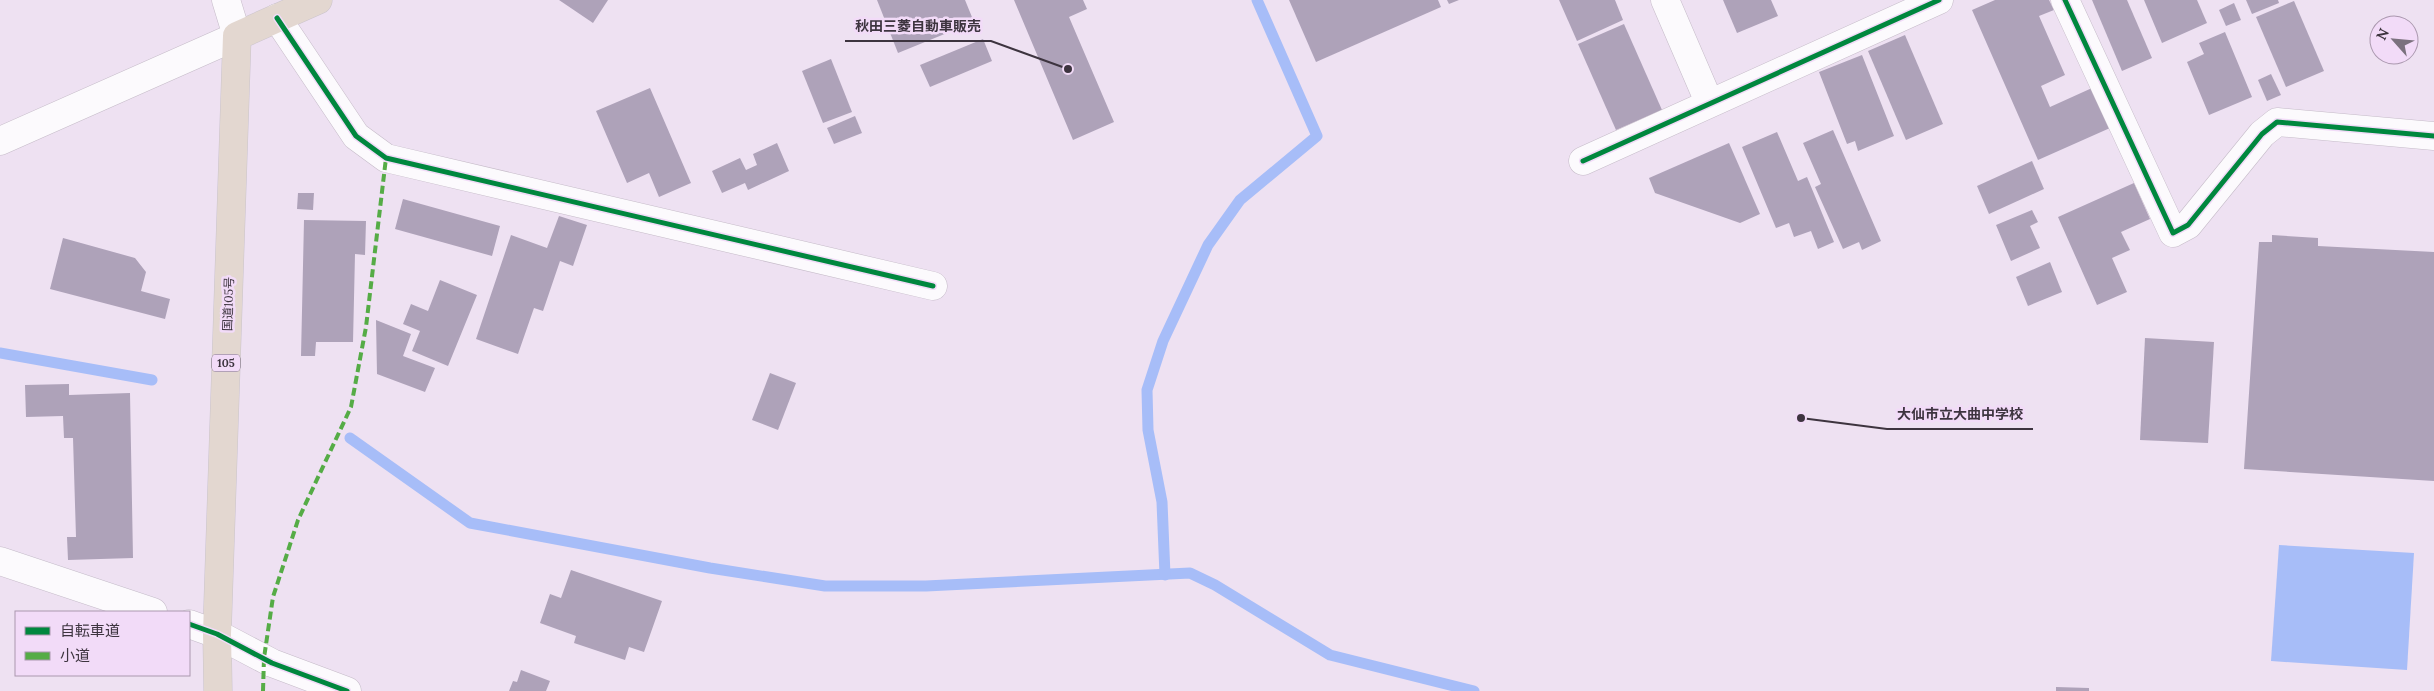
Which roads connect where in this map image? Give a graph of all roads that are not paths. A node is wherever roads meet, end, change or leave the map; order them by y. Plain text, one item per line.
1 (226, 0) edge
2 (318, 0) edge
3 (1665, 0) edge
4 (1939, 0) edge
5 (2065, 0) edge
6 (277, 18) junction
7 (237, 36) junction
8 (1710, 102) junction
9 (2434, 136) edge
10 (0, 141) edge
11 (1583, 160) dead end
12 (932, 286) dead end
13 (0, 561) edge
14 (150, 611) edge
15 (190, 624) edge
16 (217, 634) junction
17 (218, 691) edge
18 (347, 691) edge

1 - 7 street
2 - 6 highway
3 - 8 street
4 - 8 street
5 - 9 street
6 - 7 highway
6 - 12 street
7 - 10 street
7 - 16 highway, 国道105号 / 105
8 - 11 street
13 - 14 street
15 - 16 street
16 - 17 highway, 国道105号 / 105
16 - 18 street

